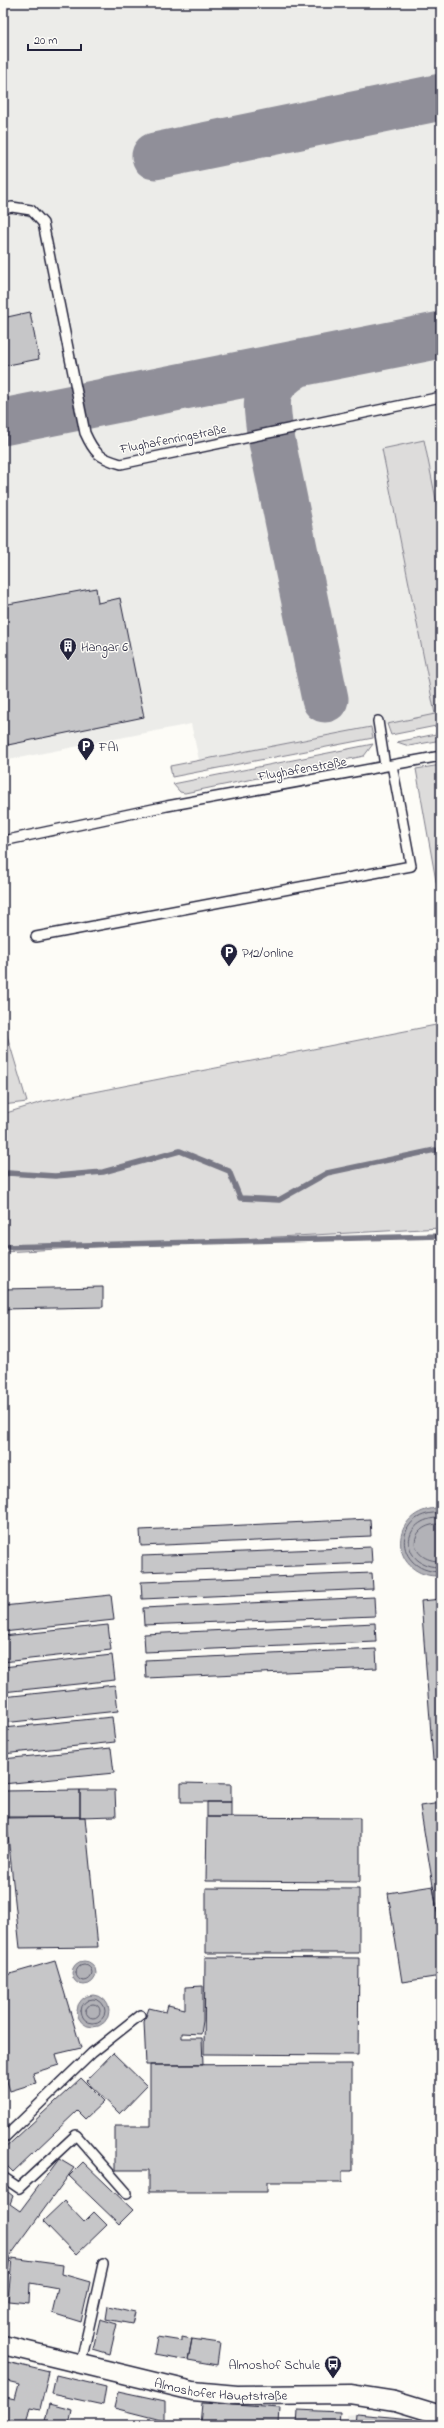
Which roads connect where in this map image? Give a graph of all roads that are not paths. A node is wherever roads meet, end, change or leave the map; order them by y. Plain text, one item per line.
1 (3, 209) edge
2 (441, 397) edge
3 (378, 721) dead end
4 (441, 756) edge
5 (388, 765) junction
6 (3, 842) edge
7 (36, 937) dead end
8 (140, 2015) dead end
9 (3, 2139) edge
10 (3, 2177) edge
11 (127, 2193) dead end
12 (103, 2264) dead end
13 (3, 2345) edge
14 (81, 2362) junction
15 (441, 2415) edge

1 - 2 lane, Flughafenringstraße
3 - 5 lane
4 - 5 lane, Flughafenstraße
5 - 6 lane, Flughafenstraße
5 - 7 lane
8 - 9 lane
10 - 11 lane
12 - 14 lane
13 - 14 street, Almoshofer Hauptstraße
14 - 15 street, Almoshofer Hauptstraße

